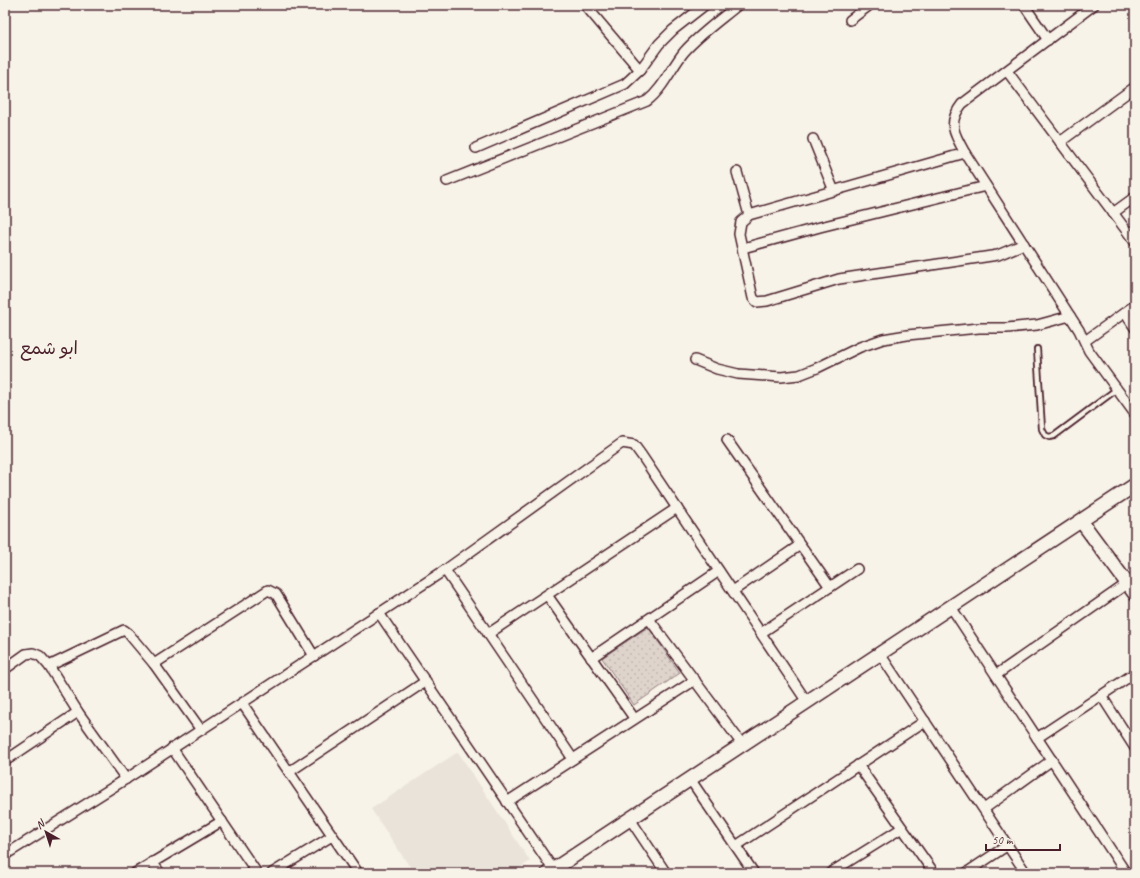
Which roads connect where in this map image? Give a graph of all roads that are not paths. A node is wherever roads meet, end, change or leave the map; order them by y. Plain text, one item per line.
1 (585, 5) edge
2 (705, 5) edge
3 (738, 5) edge
4 (870, 5) edge
5 (1024, 5) edge
6 (1094, 5) edge
7 (850, 20) dead end
8 (1048, 40) junction
9 (640, 70) junction
10 (1007, 71) junction
11 (1135, 87) edge
12 (813, 138) dead end
13 (1060, 142) junction
14 (476, 148) dead end
15 (965, 154) junction
16 (737, 172) dead end
17 (447, 180) dead end
18 (986, 186) junction
19 (834, 191) junction
20 (1135, 197) edge
21 (1113, 213) junction
22 (749, 215) junction
23 (1135, 242) edge
24 (1024, 244) junction
25 (743, 248) junction
26 (1135, 305) edge
27 (1125, 313) junction
28 (1070, 316) junction
29 (1135, 328) edge
30 (1085, 341) junction
31 (1037, 349) dead end
32 (695, 360) dead end
33 (1117, 389) junction
34 (1135, 414) edge
35 (727, 440) dead end
36 (1135, 485) edge
37 (677, 508) junction
38 (1081, 521) junction
39 (800, 545) junction
40 (857, 569) dead end
41 (445, 570) junction
42 (719, 571) junction
43 (1131, 580) edge
44 (830, 587) junction
45 (733, 591) junction
46 (547, 594) junction
47 (1135, 594) edge
48 (951, 607) junction
49 (379, 613) junction
50 (649, 619) junction
51 (761, 633) junction
52 (488, 634) junction
53 (880, 654) junction
54 (314, 656) junction
55 (592, 658) junction
56 (154, 664) junction
57 (49, 666) junction
58 (5, 668) edge
59 (1135, 672) edge
60 (996, 675) junction
61 (694, 680) junction
62 (426, 681) junction
63 (1101, 695) junction
64 (807, 702) junction
65 (242, 703) junction
66 (78, 712) junction
67 (634, 718) junction
68 (925, 721) junction
69 (201, 730) junction
70 (1037, 738) junction
71 (742, 744) junction
72 (172, 748) junction
73 (1135, 748) edge
74 (573, 759) junction
75 (1052, 760) junction
76 (5, 761) edge
77 (858, 765) junction
78 (289, 772) junction
79 (126, 779) junction
80 (690, 779) junction
81 (507, 802) junction
82 (984, 809) junction
83 (630, 819) junction
84 (222, 821) junction
85 (902, 828) junction
86 (332, 836) junction
87 (1008, 845) junction
88 (736, 846) junction
89 (5, 855) edge
90 (152, 862) junction
91 (550, 871) edge
92 (135, 873) edge
93 (160, 873) edge
94 (257, 873) edge
95 (272, 873) edge
96 (358, 873) edge
97 (666, 873) edge
98 (754, 873) edge
99 (830, 873) edge
100 (934, 873) edge
101 (966, 873) edge
102 (1026, 873) edge
103 (1126, 873) edge

1 - 9 street
2 - 9 street
3 - 17 street
4 - 7 street
5 - 8 street
6 - 8 street
8 - 10 street
9 - 14 street
10 - 13 street
10 - 15 street
11 - 13 street
12 - 19 street
13 - 21 street
15 - 18 street
15 - 19 street
16 - 22 street
18 - 24 street
18 - 25 street
19 - 22 street
20 - 21 street
21 - 23 street
22 - 25 street
24 - 25 street
24 - 28 street
26 - 27 street
27 - 29 street
27 - 30 street
28 - 30 street
28 - 32 street
30 - 33 street
31 - 33 lane
33 - 34 street
35 - 39 street
36 - 38 street
37 - 41 street
37 - 42 street
37 - 46 street
38 - 43 street
38 - 48 street
39 - 44 street
39 - 45 street
40 - 44 street
41 - 49 street
41 - 52 street
42 - 45 street
42 - 50 street
43 - 47 street
43 - 60 street
44 - 51 street
45 - 51 street
46 - 52 street
46 - 55 street
48 - 53 street
48 - 60 street
49 - 54 street
49 - 62 street
50 - 55 street
50 - 61 street
51 - 64 street
52 - 74 street
53 - 64 street
53 - 68 street
54 - 56 street
54 - 65 street
55 - 67 street
56 - 57 street
56 - 69 street
57 - 58 street
57 - 66 street
59 - 63 street
60 - 70 street
61 - 67 street
61 - 71 street
62 - 78 street
62 - 81 street
63 - 70 street
63 - 73 street
64 - 71 street
65 - 69 street
65 - 78 street
66 - 76 street
66 - 79 street
67 - 74 street
68 - 77 street
68 - 82 street
69 - 72 street
70 - 75 street
71 - 80 street
72 - 79 street
72 - 84 street
74 - 81 street
75 - 82 street
75 - 103 street
77 - 85 street
77 - 88 street
78 - 86 street
79 - 89 street
80 - 83 street
80 - 88 street
81 - 91 street
82 - 87 street
83 - 91 street
83 - 97 street
84 - 90 street
84 - 94 street
85 - 99 street
85 - 100 street
86 - 95 street
86 - 96 street
87 - 101 street
87 - 102 street
88 - 98 street
90 - 92 street
90 - 93 street

